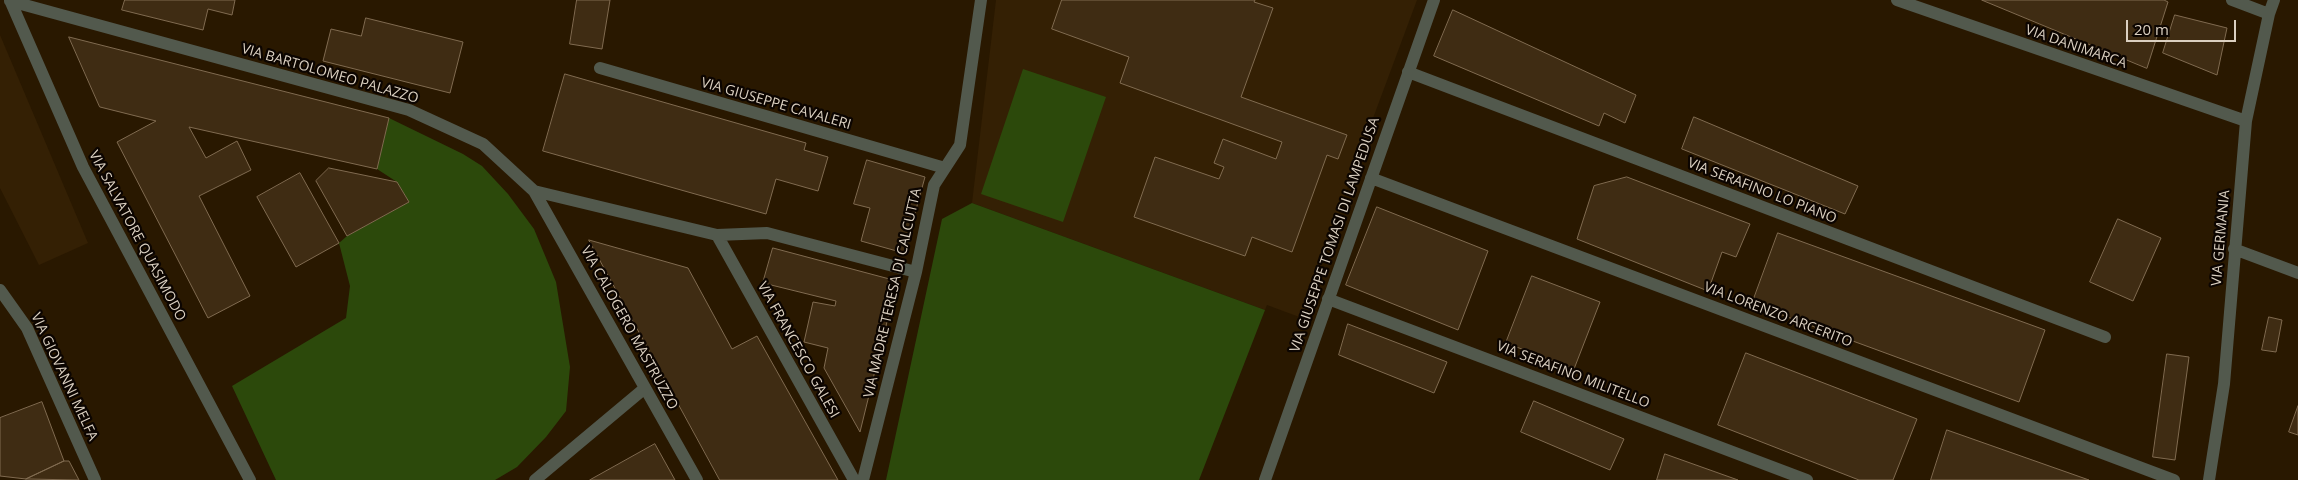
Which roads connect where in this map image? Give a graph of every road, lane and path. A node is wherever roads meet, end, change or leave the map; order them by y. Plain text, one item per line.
1 (980, 0) edge
2 (1434, 0) edge
3 (1897, 0) edge
4 (2232, 0) edge
5 (2274, 0) edge
6 (10, 1) edge
7 (2269, 14) junction
8 (600, 68) dead end
9 (1408, 72) junction
10 (2246, 122) junction
11 (944, 168) junction
12 (1371, 178) junction
13 (534, 191) junction
14 (716, 235) junction
15 (2234, 249) junction
16 (916, 272) junction
17 (2298, 273) edge
18 (0, 290) edge
19 (1328, 299) junction
20 (2105, 337) dead end
21 (645, 388) junction
22 (95, 480) edge
23 (250, 480) edge
24 (535, 480) edge
25 (697, 480) edge
26 (854, 480) edge
27 (863, 480) edge
28 (1265, 480) edge
29 (1807, 480) edge
30 (2174, 480) edge
31 (2209, 480) edge

1 - 11 street, VIA MADRE TERESA DI CALCUTTA
2 - 9 street, VIA GIUSEPPE TOMASI DI LAMPEDUSA
3 - 10 street, VIA DANIMARCA
4 - 7 street
5 - 7 street, VIA GERMANIA
6 - 13 street, VIA BARTOLOMEO PALAZZO
6 - 23 street, VIA SALVATORE QUASIMODO
7 - 10 street, VIA GERMANIA
8 - 11 street, VIA GIUSEPPE CAVALERI
9 - 12 street, VIA GIUSEPPE TOMASI DI LAMPEDUSA
9 - 20 street, VIA SERAFINO LO PIANO
10 - 15 street, VIA GERMANIA
11 - 16 street, VIA MADRE TERESA DI CALCUTTA
12 - 19 street, VIA GIUSEPPE TOMASI DI LAMPEDUSA
12 - 30 street, VIA LORENZO ARCERITO
13 - 14 street, VIA BARTOLOMEO PALAZZO
13 - 21 street, VIA CALOGERO MASTRUZZO
14 - 16 street, VIA BARTOLOMEO PALAZZO
14 - 26 street, VIA FRANCESCO GALESI
15 - 17 street
15 - 31 street, VIA GERMANIA
16 - 27 street, VIA MADRE TERESA DI CALCUTTA
18 - 22 street, VIA GIOVANNI MELFA
19 - 28 street, VIA GIUSEPPE TOMASI DI LAMPEDUSA
19 - 29 street, VIA SERAFINO MILITELLO
21 - 24 street
21 - 25 street, VIA CALOGERO MASTRUZZO

